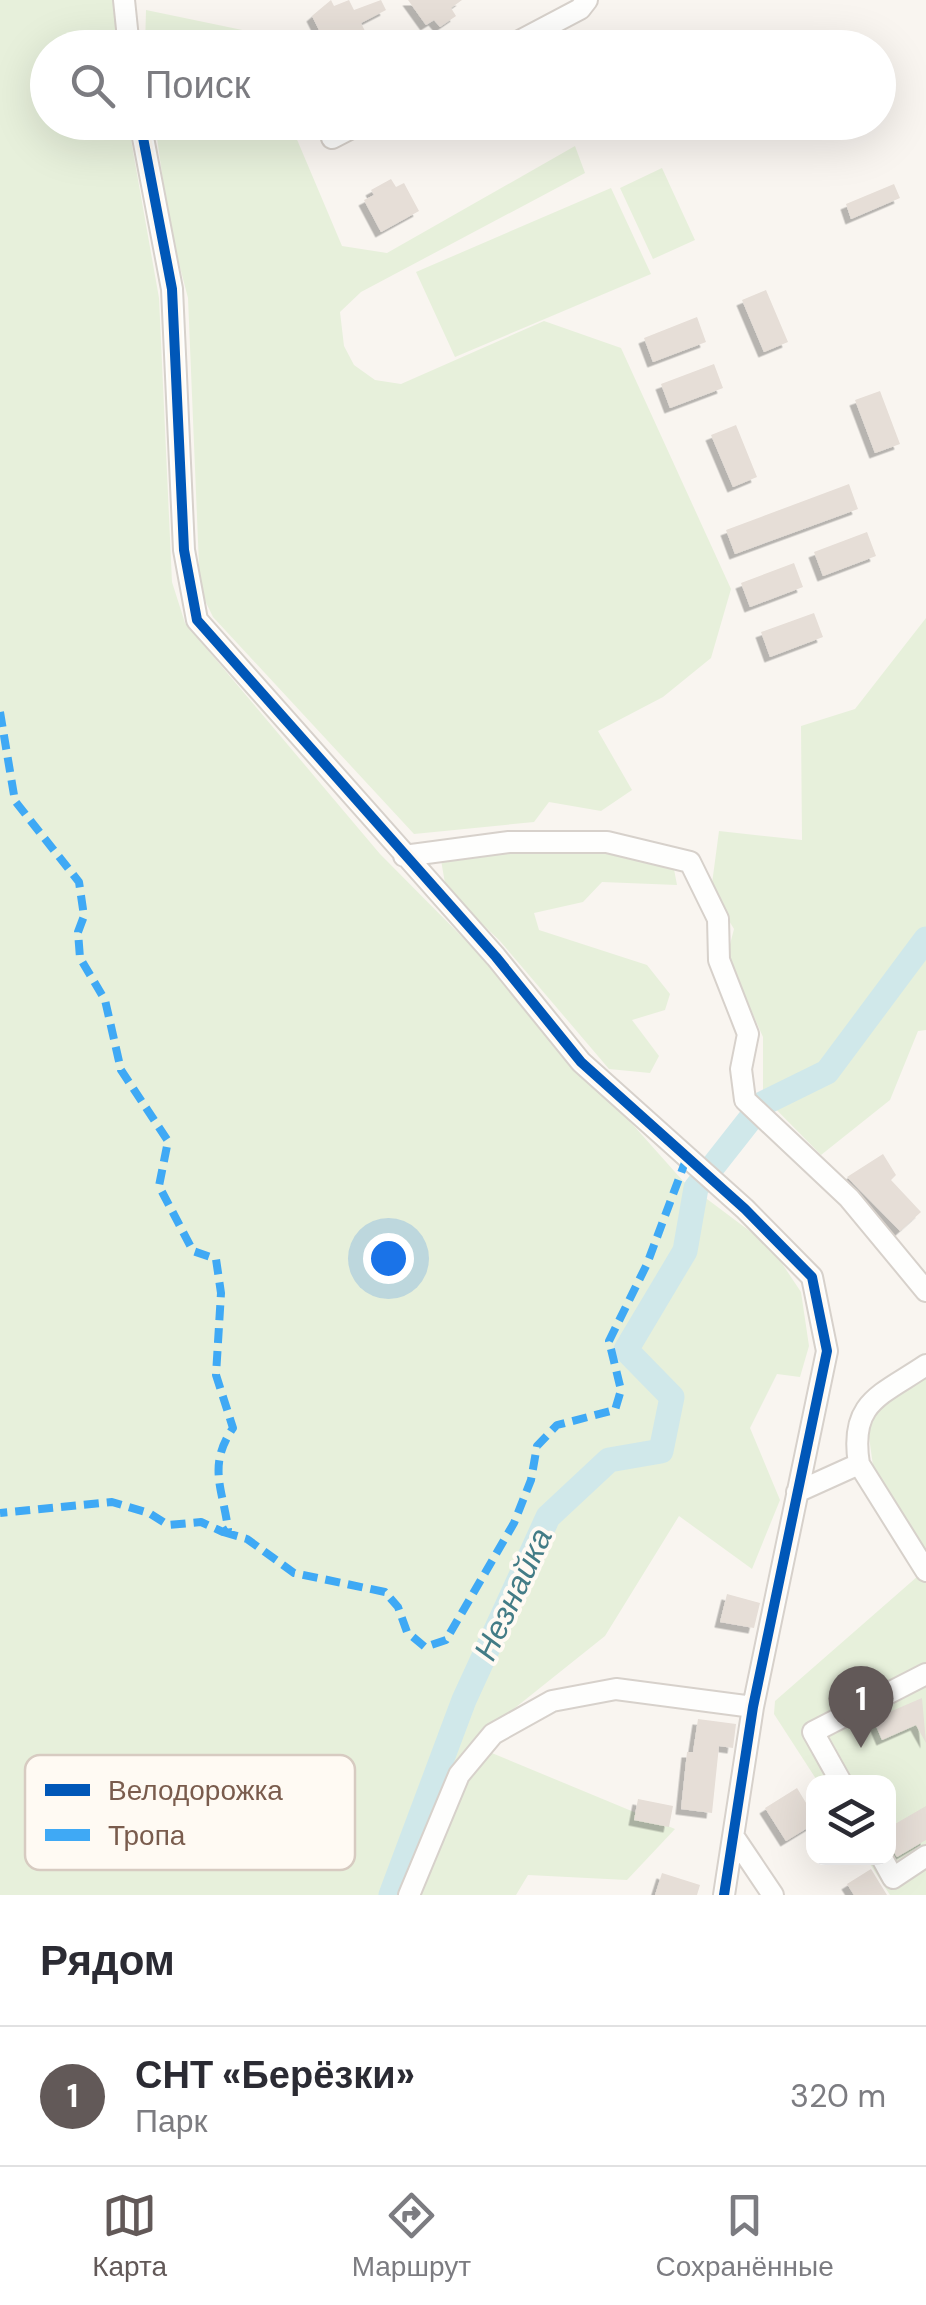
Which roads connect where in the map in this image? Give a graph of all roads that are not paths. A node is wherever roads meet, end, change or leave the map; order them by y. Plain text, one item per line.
1 (124, 0) edge
2 (587, 0) edge
3 (127, 30) edge
4 (540, 30) edge
5 (143, 140) edge
6 (404, 856) junction
7 (926, 1292) edge
8 (926, 1365) edge
9 (859, 1464) junction
10 (797, 1492) junction
11 (926, 1571) edge
12 (926, 1674) edge
13 (753, 1706) junction
14 (837, 1775) edge
15 (736, 1840) junction
16 (926, 1856) edge
17 (886, 1865) edge
18 (408, 1895) edge
19 (724, 1895) edge
20 (773, 1895) edge

1 - 3 street
2 - 4 street
5 - 6 street
6 - 7 street
6 - 10 street
8 - 9 street
9 - 10 street
9 - 11 street
10 - 13 street
12 - 14 street
13 - 15 street
13 - 18 street
15 - 19 street
15 - 20 street
16 - 17 street

